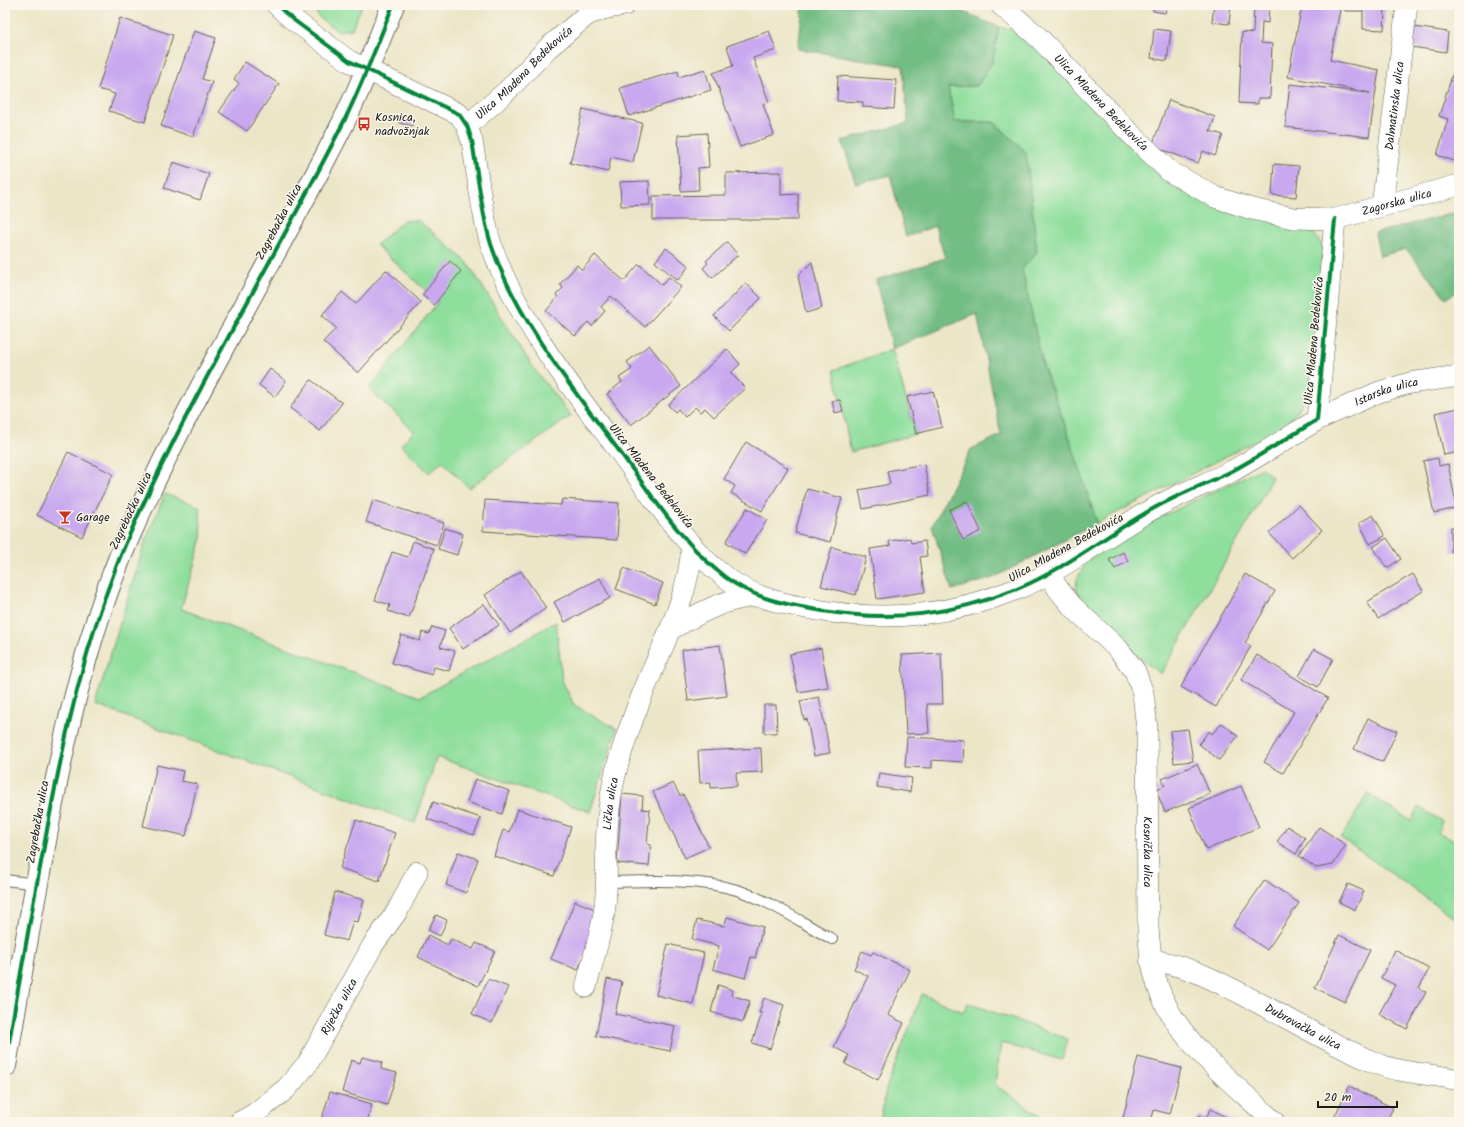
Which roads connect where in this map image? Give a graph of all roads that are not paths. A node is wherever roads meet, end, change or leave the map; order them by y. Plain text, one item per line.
1 (277, 5) edge
2 (393, 5) edge
3 (625, 5) edge
4 (1001, 5) edge
5 (1407, 5) edge
6 (367, 71) junction
7 (467, 126) junction
8 (1459, 185) edge
9 (1382, 206) junction
10 (1335, 219) junction
11 (1459, 376) edge
12 (1317, 420) junction
13 (692, 545) junction
14 (1048, 572) junction
15 (758, 596) junction
16 (671, 629) junction
17 (417, 872) dead end
18 (5, 880) edge
19 (607, 882) junction
20 (37, 884) junction
21 (832, 939) dead end
22 (1150, 958) junction
23 (586, 987) dead end
24 (5, 1066) edge
25 (1459, 1080) edge
26 (240, 1122) edge
27 (1274, 1122) edge

1 - 6 street, Ulica Mladena Bedekovića
2 - 6 street, Zagrebačka ulica
3 - 7 street, Ulica Mladena Bedekovića
4 - 10 street, Ulica Mladena Bedekovića
5 - 9 street, Dalmatinska ulica
6 - 7 street, Ulica Mladena Bedekovića
6 - 20 street, Zagrebačka ulica
7 - 13 street, Ulica Mladena Bedekovića
8 - 9 street, Zagorska ulica
9 - 10 street, Zagorska ulica
10 - 12 street, Ulica Mladena Bedekovića
11 - 12 street, Istarska ulica
12 - 14 street, Ulica Mladena Bedekovića
13 - 15 street, Ulica Mladena Bedekovića
13 - 16 street, Lička ulica
14 - 15 street, Ulica Mladena Bedekovića
14 - 22 street, Kosnička ulica
15 - 16 street
16 - 19 street, Lička ulica
17 - 26 street, Riječka ulica
18 - 20 lane
19 - 21 lane
19 - 23 street, Lička ulica
20 - 24 street, Zagrebačka ulica
22 - 25 street, Dubrovačka ulica
22 - 27 street, Kosnička ulica

